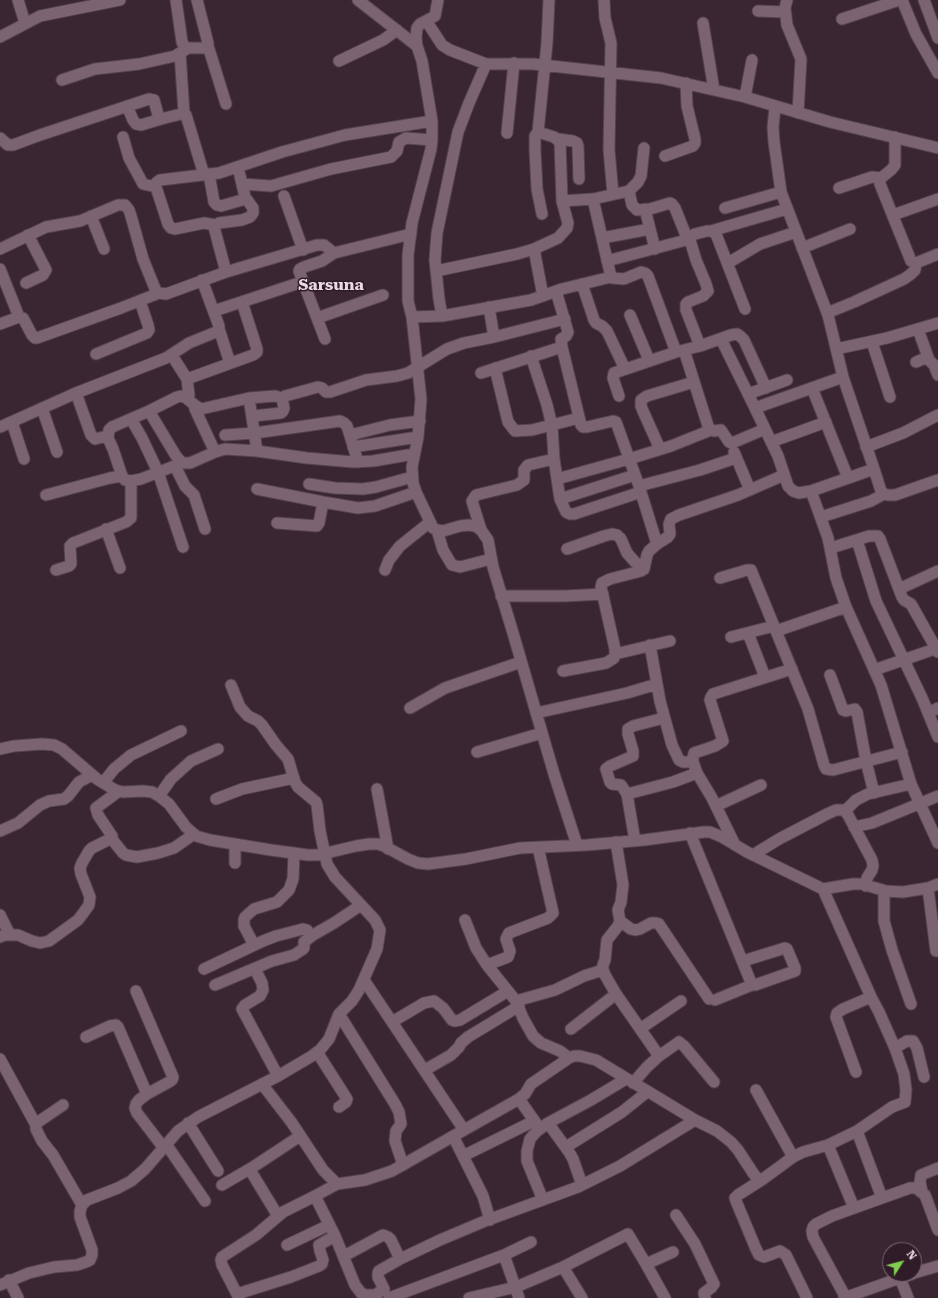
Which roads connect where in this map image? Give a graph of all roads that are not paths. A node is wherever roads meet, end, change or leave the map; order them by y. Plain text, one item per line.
1 (18, 0) edge
2 (120, 0) edge
3 (176, 0) edge
4 (197, 0) edge
5 (358, 0) edge
6 (438, 0) edge
7 (549, 0) edge
8 (604, 0) edge
9 (787, 0) edge
10 (898, 0) edge
11 (902, 0) edge
12 (924, 0) edge
13 (758, 11) dead end
14 (786, 12) junction
15 (842, 19) dead end
16 (427, 22) junction
17 (25, 23) junction
18 (704, 23) dead end
19 (935, 23) edge
20 (397, 30) junction
21 (0, 37) edge
22 (938, 38) edge
23 (418, 46) junction
24 (208, 48) junction
25 (184, 51) junction
26 (752, 60) dead end
27 (339, 61) dead end
28 (514, 63) junction
29 (486, 64) junction
30 (544, 65) junction
31 (611, 72) junction
32 (938, 73) edge
33 (62, 80) dead end
34 (686, 83) junction
35 (714, 90) junction
36 (745, 97) junction
37 (226, 104) dead end
38 (127, 106) junction
39 (775, 107) junction
40 (184, 113) junction
41 (798, 113) junction
42 (161, 119) junction
43 (432, 121) junction
44 (538, 132) junction
45 (507, 133) dead end
46 (122, 137) dead end
47 (895, 137) junction
48 (0, 138) edge
49 (558, 139) junction
50 (432, 140) junction
51 (644, 148) dead end
52 (938, 148) edge
53 (665, 156) dead end
54 (238, 167) junction
55 (207, 175) junction
56 (881, 178) junction
57 (579, 179) dead end
58 (242, 184) junction
59 (156, 187) junction
60 (839, 188) dead end
61 (629, 191) junction
62 (781, 192) junction
63 (613, 194) junction
64 (284, 196) dead end
65 (245, 197) junction
66 (593, 199) junction
67 (938, 199) edge
68 (562, 201) junction
69 (725, 208) dead end
70 (645, 209) junction
71 (787, 209) junction
72 (542, 214) dead end
73 (91, 216) junction
74 (893, 216) junction
75 (215, 225) junction
76 (650, 229) junction
77 (850, 229) dead end
78 (711, 231) junction
79 (796, 232) junction
80 (411, 234) junction
81 (28, 235) junction
82 (602, 238) junction
83 (690, 239) junction
84 (802, 248) junction
85 (0, 249) edge
86 (104, 249) dead end
87 (534, 249) junction
88 (655, 249) junction
89 (303, 250) junction
90 (334, 253) junction
91 (938, 254) edge
92 (607, 260) junction
93 (728, 263) junction
94 (916, 263) junction
95 (0, 269) edge
96 (436, 271) junction
97 (226, 272) junction
98 (611, 277) junction
99 (202, 280) junction
100 (302, 282) junction
101 (26, 283) dead end
102 (582, 284) junction
103 (556, 291) junction
104 (159, 293) junction
105 (383, 295) dead end
106 (543, 296) junction
107 (140, 301) junction
108 (242, 302) junction
109 (489, 307) junction
110 (745, 309) dead end
111 (214, 311) junction
112 (827, 313) junction
113 (442, 316) junction
114 (630, 316) dead end
115 (20, 317) junction
116 (412, 317) junction
117 (317, 318) junction
118 (565, 319) junction
119 (938, 323) edge
120 (0, 324) edge
121 (219, 329) junction
122 (918, 329) junction
123 (494, 337) junction
124 (325, 339) dead end
125 (721, 339) junction
126 (872, 342) junction
127 (700, 346) junction
128 (562, 347) junction
129 (836, 349) junction
130 (680, 351) junction
131 (96, 354) dead end
132 (531, 356) junction
133 (173, 357) dead end
134 (649, 360) junction
135 (929, 360) junction
136 (916, 362) dead end
137 (230, 363) junction
138 (417, 367) junction
139 (495, 368) junction
140 (625, 369) junction
141 (481, 373) dead end
142 (938, 375) edge
143 (843, 377) junction
144 (187, 378) junction
145 (787, 380) dead end
146 (694, 382) junction
147 (766, 388) junction
148 (812, 388) junction
149 (76, 393) junction
150 (748, 394) junction
151 (182, 396) junction
152 (619, 396) dead end
153 (890, 397) dead end
154 (249, 398) junction
155 (282, 398) junction
156 (42, 408) junction
157 (755, 408) junction
158 (195, 409) dead end
159 (149, 411) junction
160 (938, 415) edge
161 (253, 416) junction
162 (579, 418) junction
163 (130, 419) junction
164 (420, 421) junction
165 (12, 422) junction
166 (826, 422) junction
167 (552, 426) junction
168 (0, 427) edge
169 (765, 429) junction
170 (711, 430) junction
171 (255, 433) junction
172 (225, 435) dead end
173 (350, 435) junction
174 (108, 438) junction
175 (418, 438) junction
176 (730, 442) junction
177 (771, 442) junction
178 (353, 447) junction
179 (866, 447) junction
180 (660, 449) junction
181 (257, 451) junction
182 (57, 452) dead end
183 (215, 452) junction
184 (414, 454) junction
185 (736, 458) junction
186 (24, 459) dead end
187 (554, 459) junction
188 (630, 459) junction
189 (358, 462) junction
190 (179, 464) junction
191 (874, 469) junction
192 (158, 472) junction
193 (635, 475) junction
194 (784, 475) junction
195 (412, 477) junction
196 (848, 478) junction
197 (126, 479) junction
198 (557, 479) junction
199 (938, 480) edge
200 (309, 484) dead end
201 (257, 489) dead end
202 (640, 489) junction
203 (750, 490) junction
204 (810, 491) junction
205 (416, 492) junction
206 (884, 494) junction
207 (46, 495) dead end
208 (560, 499) junction
209 (323, 502) junction
210 (821, 517) junction
211 (277, 523) dead end
212 (434, 526) junction
213 (106, 529) junction
214 (206, 529) dead end
215 (481, 530) junction
216 (857, 540) junction
217 (657, 544) junction
218 (183, 546) dead end
219 (831, 548) junction
220 (567, 549) dead end
221 (491, 559) junction
222 (120, 568) dead end
223 (644, 569) junction
224 (56, 570) dead end
225 (385, 570) dead end
226 (938, 571) edge
227 (720, 578) dead end
228 (899, 589) junction
229 (603, 594) junction
230 (502, 596) junction
231 (846, 607) junction
232 (775, 629) junction
233 (748, 633) junction
234 (731, 637) dead end
235 (670, 640) dead end
236 (650, 646) junction
237 (937, 650) edge
238 (615, 654) junction
239 (904, 659) junction
240 (522, 662) junction
241 (792, 669) junction
242 (874, 670) junction
243 (563, 671) dead end
244 (830, 675) dead end
245 (765, 677) junction
246 (657, 684) junction
247 (231, 685) dead end
248 (410, 708) dead end
249 (933, 710) edge
250 (536, 713) junction
251 (664, 718) junction
252 (181, 731) dead end
253 (542, 733) junction
254 (938, 737) edge
255 (0, 749) edge
256 (218, 749) dead end
257 (477, 752) dead end
258 (902, 752) junction
259 (866, 761) junction
260 (695, 768) junction
261 (92, 775) junction
262 (294, 778) junction
263 (103, 783) junction
264 (911, 784) junction
265 (761, 785) dead end
266 (624, 786) junction
267 (377, 789) dead end
268 (119, 791) junction
269 (874, 793) junction
270 (159, 796) junction
271 (938, 796) edge
272 (216, 799) dead end
273 (919, 803) junction
274 (716, 806) junction
275 (845, 811) junction
276 (854, 827) junction
277 (0, 832) edge
278 (690, 833) junction
279 (194, 834) junction
280 (111, 838) junction
281 (636, 841) junction
282 (616, 842) junction
283 (938, 843) edge
284 (235, 844) junction
285 (577, 845) junction
286 (736, 846) junction
287 (538, 847) junction
288 (388, 849) junction
289 (294, 853) junction
290 (324, 854) junction
291 (753, 855) junction
292 (235, 863) dead end
293 (866, 886) junction
294 (933, 886) edge
295 (824, 889) junction
296 (886, 890) junction
297 (361, 905) junction
298 (0, 915) edge
299 (465, 920) dead end
300 (620, 921) junction
301 (313, 935) junction
302 (5, 936) edge
303 (254, 945) junction
304 (936, 951) dead end
305 (743, 961) junction
306 (487, 965) junction
307 (204, 969) dead end
308 (255, 969) junction
309 (603, 970) junction
310 (364, 980) junction
311 (215, 985) dead end
312 (752, 985) junction
313 (136, 991) dead end
314 (508, 991) junction
315 (616, 994) junction
316 (871, 997) junction
317 (681, 1001) dead end
318 (518, 1004) junction
319 (910, 1004) dead end
320 (338, 1014) junction
321 (392, 1022) junction
322 (571, 1029) dead end
323 (640, 1029) junction
324 (86, 1037) dead end
325 (895, 1048) junction
326 (317, 1052) junction
327 (659, 1056) junction
328 (569, 1058) junction
329 (0, 1059) edge
330 (425, 1070) junction
331 (856, 1072) dead end
332 (278, 1076) junction
333 (924, 1077) dead end
334 (629, 1081) junction
335 (714, 1082) dead end
336 (262, 1084) junction
337 (756, 1090) dead end
338 (647, 1092) junction
339 (147, 1094) junction
340 (519, 1099) junction
341 (63, 1105) dead end
342 (339, 1108) dead end
343 (695, 1120) junction
344 (188, 1123) junction
345 (541, 1124) junction
346 (36, 1125) junction
347 (464, 1130) junction
348 (857, 1131) junction
349 (300, 1136) junction
350 (453, 1136) junction
351 (828, 1145) junction
352 (165, 1146) junction
353 (566, 1147) junction
354 (463, 1156) junction
355 (793, 1157) junction
356 (403, 1165) junction
357 (938, 1168) edge
358 (250, 1170) junction
359 (218, 1171) dead end
360 (763, 1178) junction
361 (337, 1184) junction
362 (222, 1185) dead end
363 (582, 1185) junction
364 (922, 1192) junction
365 (315, 1196) junction
366 (882, 1198) junction
367 (543, 1200) junction
368 (205, 1201) dead end
369 (82, 1205) junction
370 (854, 1208) junction
371 (676, 1214) dead end
372 (278, 1216) junction
373 (490, 1220) junction
374 (329, 1225) junction
375 (938, 1230) edge
376 (335, 1236) junction
377 (531, 1242) dead end
378 (287, 1245) dead end
379 (673, 1252) dead end
380 (504, 1255) junction
381 (344, 1256) junction
382 (400, 1259) junction
383 (646, 1264) junction
384 (563, 1266) junction
385 (938, 1266) edge
386 (922, 1271) edge
387 (889, 1282) edge
388 (902, 1282) edge
389 (5, 1283) edge
390 (516, 1287) junction
391 (238, 1296) edge
392 (362, 1296) edge
393 (375, 1296) edge
394 (18, 1298) edge
395 (389, 1298) edge
396 (469, 1298) edge
397 (519, 1298) edge
398 (582, 1298) edge
399 (665, 1298) edge
400 (704, 1298) edge
401 (807, 1298) edge
402 (845, 1298) edge
403 (908, 1298) edge

1 - 17 street
2 - 17 street
3 - 25 street
4 - 24 street
5 - 20 street
6 - 16 street
7 - 30 street
8 - 31 street
9 - 14 street
10 - 15 street
11 - 32 street
12 - 19 street
13 - 14 street
14 - 41 street
16 - 23 street
16 - 29 street
17 - 21 street
18 - 35 street
19 - 22 street
20 - 23 street
20 - 27 street
23 - 43 street
24 - 25 street
24 - 37 street
25 - 33 street
25 - 40 street
26 - 36 street
28 - 29 street
28 - 30 street
28 - 45 street
29 - 96 street
30 - 31 street
30 - 44 street
31 - 34 street
31 - 63 street
34 - 35 street
34 - 53 street
35 - 36 street
36 - 39 street
38 - 42 street
38 - 42 street
38 - 48 street
39 - 41 street
39 - 62 street
40 - 42 street
40 - 55 street
41 - 47 street
43 - 50 street
43 - 54 street
44 - 49 street
44 - 72 street
46 - 59 street
47 - 52 street
47 - 56 street
49 - 57 street
49 - 68 street
50 - 58 street
50 - 80 street
51 - 61 street
54 - 55 street
54 - 58 street
55 - 59 street
55 - 65 street
56 - 60 street
56 - 74 street
58 - 65 street
59 - 75 street
61 - 63 street
61 - 70 street
62 - 69 street
62 - 71 street
63 - 66 street
64 - 89 street
65 - 75 street
66 - 68 street
66 - 82 street
67 - 74 street
68 - 87 street
70 - 76 street
70 - 83 street
71 - 78 street
71 - 79 street
73 - 81 street
73 - 86 street
73 - 104 street
74 - 94 street
75 - 97 street
76 - 82 street
76 - 88 street
77 - 84 street
78 - 83 street
78 - 93 street
79 - 84 street
79 - 93 street
80 - 90 street
80 - 116 street
81 - 85 street
81 - 101 street
82 - 92 street
83 - 88 street
83 - 127 street
84 - 112 street
87 - 96 street
87 - 106 street
88 - 92 street
89 - 90 street
89 - 97 street
90 - 100 street
91 - 94 street
92 - 98 street
93 - 110 street
94 - 112 street
95 - 115 street
96 - 113 street
97 - 99 street
98 - 102 street
98 - 130 street
99 - 104 street
99 - 111 street
100 - 108 street
100 - 117 street
102 - 103 street
102 - 140 street
103 - 106 street
103 - 118 street
104 - 107 street
105 - 117 street
106 - 109 street
107 - 115 street
107 - 131 street
108 - 111 street
108 - 137 street
109 - 113 street
109 - 123 street
111 - 121 street
112 - 129 street
113 - 116 street
114 - 134 street
115 - 120 street
116 - 138 street
117 - 124 street
118 - 123 street
118 - 128 street
119 - 122 street
121 - 137 street
121 - 149 street
122 - 126 street
122 - 135 street
123 - 138 street
125 - 127 street
125 - 147 street
125 - 150 street
126 - 129 street
126 - 153 street
127 - 130 street
128 - 132 street
128 - 162 street
129 - 143 street
130 - 134 street
130 - 146 street
132 - 139 street
132 - 167 street
133 - 144 street
134 - 140 street
135 - 136 street
135 - 142 street
137 - 144 street
138 - 155 street
138 - 164 street
139 - 141 street
139 - 167 street
140 - 152 street
143 - 148 street
143 - 179 street
144 - 151 street
145 - 147 street
146 - 170 street
146 - 180 street
147 - 150 street
148 - 157 street
148 - 166 street
149 - 156 street
149 - 174 street
150 - 157 street
151 - 154 street
151 - 159 street
154 - 155 street
154 - 161 street
155 - 161 street
156 - 165 street
156 - 182 street
157 - 169 street
158 - 183 street
159 - 163 street
159 - 190 street
160 - 179 street
161 - 171 street
162 - 167 street
162 - 188 street
163 - 174 street
163 - 192 street
164 - 173 street
164 - 175 street
165 - 168 street
165 - 186 street
166 - 177 street
166 - 196 street
167 - 187 street
169 - 176 street
169 - 177 street
170 - 176 street
170 - 180 street
171 - 172 street
171 - 173 street
171 - 181 street
173 - 178 street
174 - 197 street
175 - 178 street
175 - 184 street
176 - 185 street
177 - 194 street
178 - 189 street
179 - 191 street
180 - 188 street
181 - 183 street
181 - 189 street
183 - 190 street
184 - 189 street
184 - 195 street
185 - 202 street
185 - 203 street
187 - 198 street
187 - 215 street
188 - 193 street
188 - 198 street
190 - 192 street
190 - 214 street
191 - 196 street
191 - 206 street
192 - 197 street
192 - 218 street
193 - 202 street
193 - 208 street
194 - 203 street
194 - 204 street
195 - 200 street
195 - 205 street
196 - 204 street
197 - 207 street
197 - 213 street
198 - 208 street
199 - 206 street
201 - 209 street
202 - 208 street
202 - 217 street
203 - 217 street
204 - 210 street
205 - 209 street
205 - 212 street
206 - 210 street
209 - 211 street
210 - 219 street
212 - 215 street
212 - 221 street
212 - 225 street
213 - 222 street
213 - 224 street
215 - 221 street
216 - 219 street
216 - 228 street
216 - 239 street
217 - 223 street
219 - 231 street
220 - 223 street
221 - 230 street
223 - 229 street
226 - 228 street
227 - 232 street
228 - 237 street
229 - 230 street
229 - 238 street
230 - 240 street
231 - 232 street
231 - 242 street
232 - 233 street
232 - 241 street
233 - 234 street
233 - 245 street
235 - 236 street
236 - 238 street
236 - 246 street
237 - 239 street
238 - 243 street
239 - 242 street
239 - 249 street
240 - 248 street
240 - 250 street
241 - 245 street
241 - 259 street
242 - 258 street
244 - 259 street
245 - 260 street
246 - 250 street
246 - 251 street
247 - 262 street
249 - 254 street
250 - 253 street
251 - 260 street
251 - 266 street
252 - 263 street
253 - 257 street
253 - 285 street
255 - 261 street
256 - 270 street
258 - 259 street
258 - 264 street
259 - 269 street
260 - 266 street
260 - 274 street
261 - 263 street
261 - 277 street
262 - 272 street
262 - 290 street
263 - 268 street
264 - 269 street
264 - 273 street
265 - 274 street
266 - 281 street
267 - 288 street
268 - 270 street
268 - 280 street
269 - 275 street
270 - 279 street
271 - 273 street
273 - 276 street
273 - 283 street
274 - 286 street
275 - 276 street
275 - 291 street
276 - 293 street
278 - 281 street
278 - 286 street
278 - 305 street
279 - 280 street
279 - 284 street
280 - 302 street
281 - 282 street
282 - 285 street
282 - 300 street
284 - 289 street
284 - 292 street
285 - 287 street
286 - 291 street
287 - 288 street
287 - 306 street
288 - 290 street
289 - 290 street
289 - 303 street
290 - 297 street
291 - 295 street
293 - 295 street
293 - 296 street
294 - 296 street
294 - 304 street
295 - 316 street
296 - 319 street
297 - 301 street
297 - 310 street
298 - 302 street
299 - 306 street
300 - 309 street
300 - 312 street
301 - 303 street
301 - 308 street
303 - 307 street
305 - 312 street
305 - 312 street
306 - 314 street
308 - 311 street
308 - 332 street
309 - 315 street
309 - 318 street
310 - 320 street
310 - 321 street
313 - 339 street
314 - 318 street
314 - 321 street
315 - 322 street
315 - 323 street
316 - 325 street
316 - 331 street
317 - 323 street
318 - 328 street
318 - 330 street
320 - 326 street
320 - 356 street
321 - 330 street
323 - 327 street
324 - 339 street
325 - 333 street
325 - 348 street
326 - 332 street
326 - 342 street
327 - 334 street
327 - 335 street
328 - 334 street
328 - 340 street
329 - 346 street
330 - 347 street
332 - 336 street
334 - 338 street
334 - 345 street
336 - 344 street
336 - 349 street
337 - 355 street
338 - 343 street
338 - 353 street
339 - 352 street
340 - 345 street
340 - 347 street
341 - 346 street
343 - 360 street
343 - 363 street
344 - 352 street
344 - 359 street
345 - 353 street
345 - 354 street
345 - 367 street
346 - 369 street
347 - 350 street
348 - 351 street
348 - 366 street
349 - 358 street
349 - 361 street
350 - 354 street
350 - 356 street
351 - 355 street
351 - 370 street
352 - 368 street
352 - 369 street
353 - 363 street
354 - 373 street
355 - 360 street
356 - 361 street
357 - 364 street
358 - 362 street
358 - 372 street
360 - 401 street
361 - 365 street
363 - 367 street
364 - 366 street
364 - 375 street
365 - 372 street
365 - 374 street
366 - 370 street
367 - 373 street
369 - 389 street
370 - 402 street
371 - 400 street
372 - 391 street
373 - 382 street
374 - 376 street
374 - 378 street
376 - 381 street
376 - 391 street
377 - 380 street
379 - 383 street
380 - 390 street
380 - 395 street
381 - 382 street
381 - 392 street
382 - 393 street
383 - 384 street
383 - 399 street
384 - 390 street
384 - 398 street
385 - 386 street
387 - 402 street
388 - 403 street
389 - 394 street
390 - 396 street
390 - 397 street
392 - 393 street

